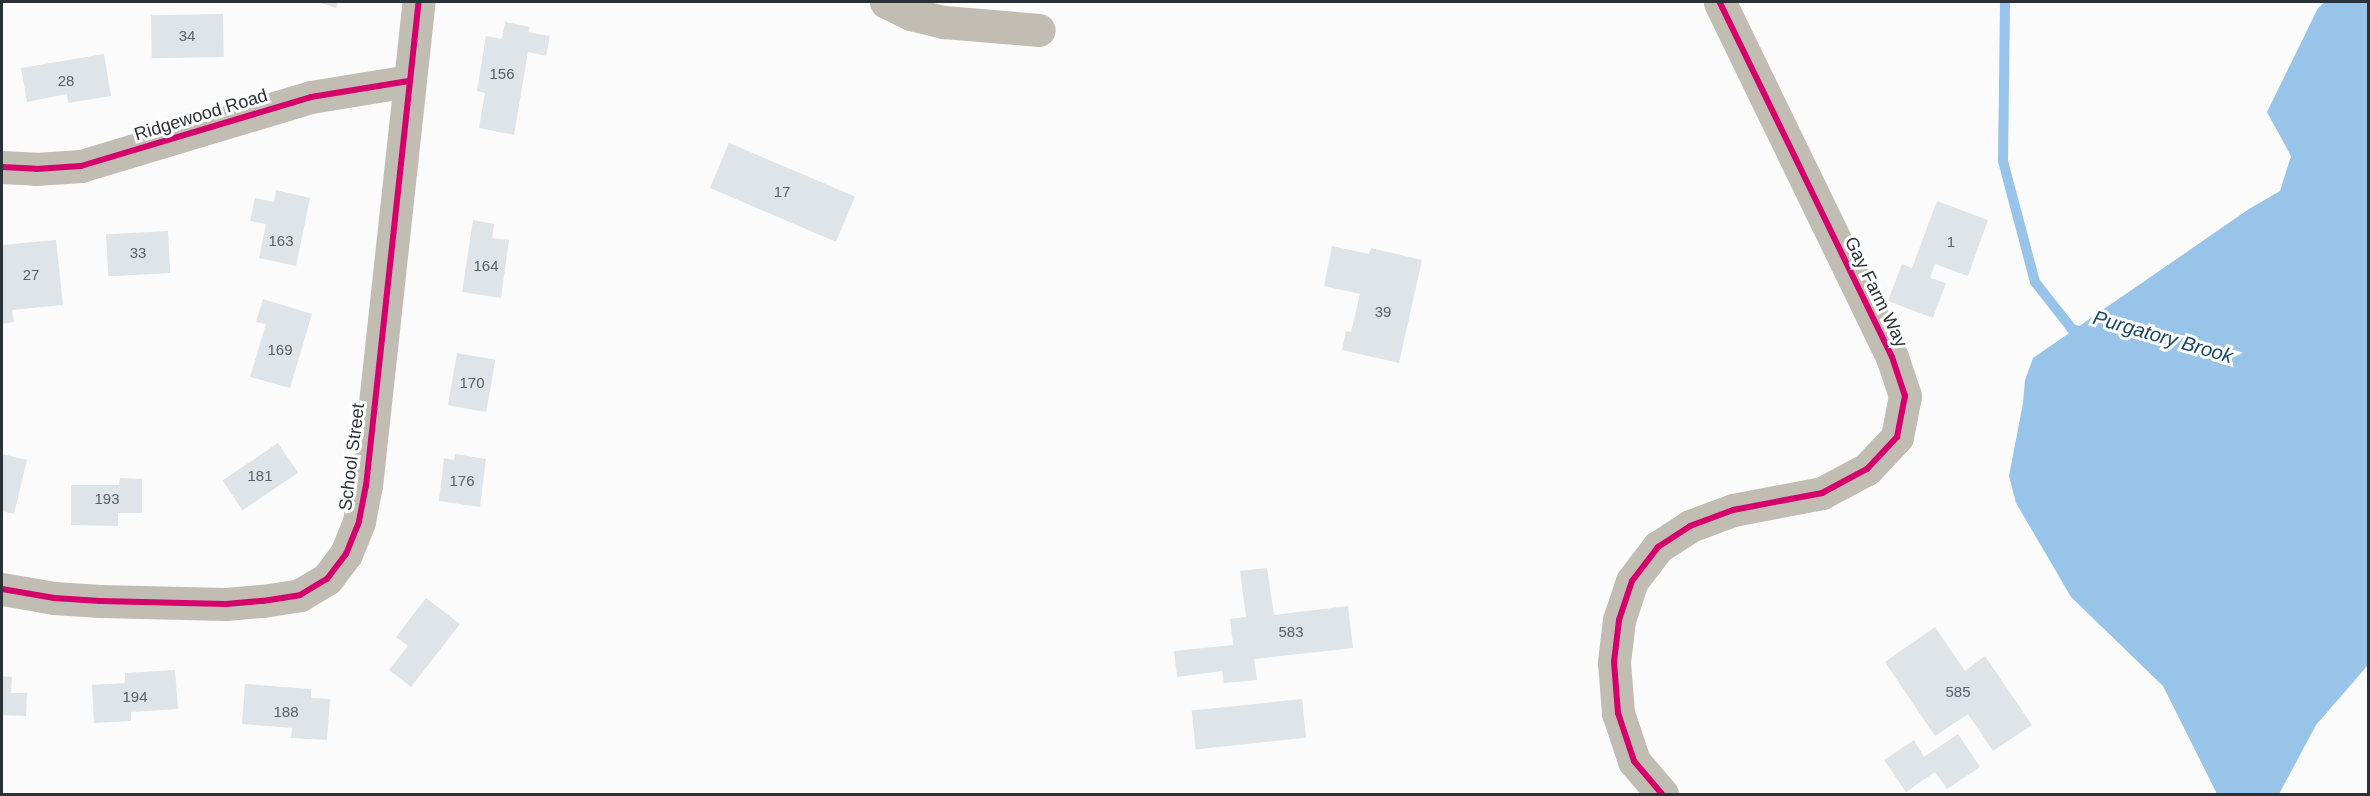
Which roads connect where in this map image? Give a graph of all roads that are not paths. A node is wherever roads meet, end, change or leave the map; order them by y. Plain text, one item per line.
1 (419, 2) edge
2 (886, 2) edge
3 (1720, 2) edge
4 (1039, 30) dead end
5 (409, 81) junction
6 (2, 167) edge
7 (2, 589) edge
8 (1662, 795) edge

1 - 5 street, School Street
2 - 4 street
3 - 8 street, Gay Farm Way
5 - 6 street, Ridgewood Road
5 - 7 street, School Street

